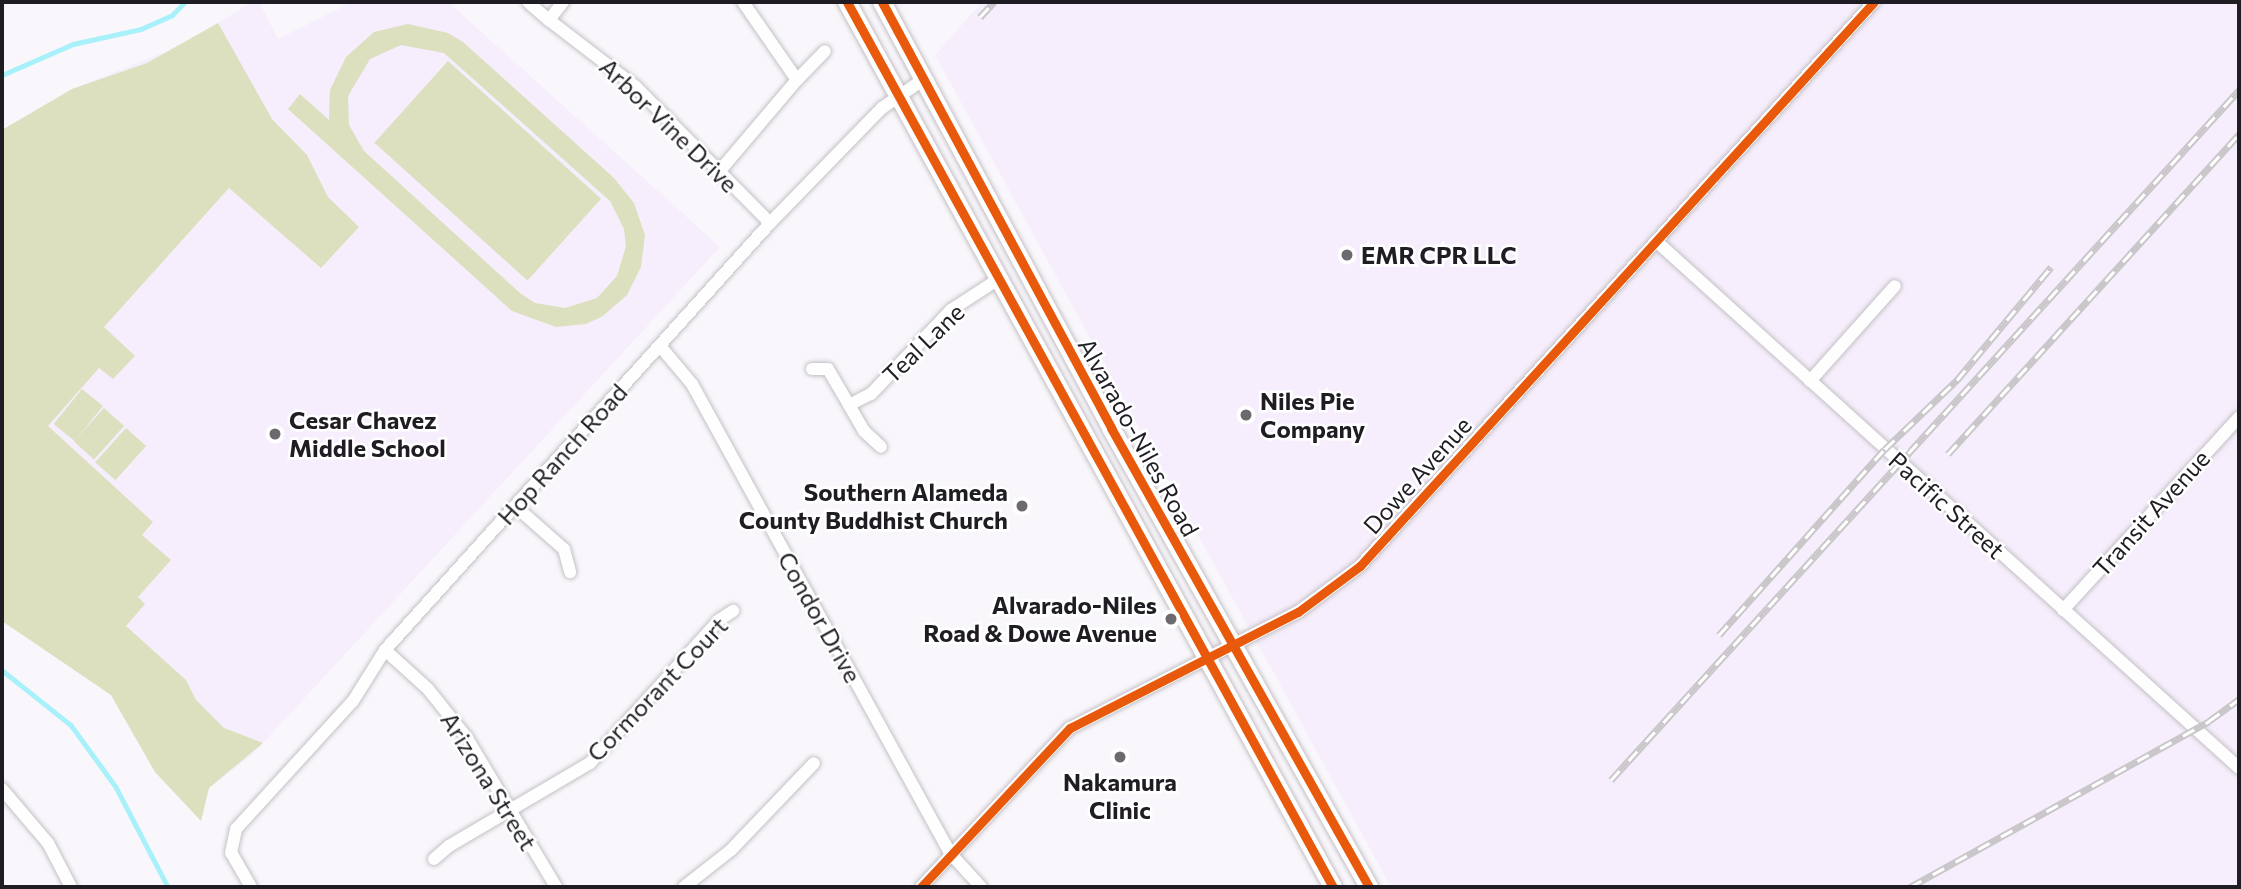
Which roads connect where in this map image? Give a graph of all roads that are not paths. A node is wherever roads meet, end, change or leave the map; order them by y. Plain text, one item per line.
1 (528, 2) edge
2 (562, 2) edge
3 (743, 2) edge
4 (847, 2) edge
5 (882, 2) edge
6 (1874, 2) edge
7 (549, 20) junction
8 (825, 51) dead end
9 (924, 79) junction
10 (797, 80) junction
11 (898, 95) junction
12 (718, 173) junction
13 (771, 223) junction
14 (1656, 240) junction
15 (998, 280) junction
16 (1895, 286) dead end
17 (660, 346) junction
18 (812, 369) dead end
19 (1810, 381) junction
20 (849, 405) junction
21 (2239, 417) edge
22 (881, 447) dead end
23 (515, 506) junction
24 (570, 572) dead end
25 (2063, 610) junction
26 (733, 611) dead end
27 (1232, 645) junction
28 (385, 650) junction
29 (1209, 656) junction
30 (814, 763) dead end
31 (2239, 768) edge
32 (2, 789) edge
33 (509, 810) junction
34 (950, 853) junction
35 (434, 859) dead end
36 (71, 887) edge
37 (251, 887) edge
38 (555, 887) edge
39 (684, 887) edge
40 (920, 887) edge
41 (981, 887) edge
42 (1333, 887) edge
43 (1369, 887) edge

1 - 7 street, Arbor Vine Drive
2 - 7 street
3 - 10 street
4 - 11 main road, Alvarado-Niles Road
5 - 9 main road, Alvarado-Niles Road
6 - 14 street, Dowe Avenue
7 - 12 street, Arbor Vine Drive
8 - 10 street
9 - 11 street, Hop Ranch Road
9 - 27 main road, Alvarado-Niles Road
10 - 12 street
11 - 13 street, Hop Ranch Road
11 - 15 main road, Alvarado-Niles Road
12 - 13 street, Arbor Vine Drive
13 - 17 street, Hop Ranch Road
14 - 19 street, Pacific Street
14 - 27 street, Dowe Avenue
15 - 20 street, Teal Lane
15 - 29 main road, Alvarado-Niles Road
16 - 19 street
17 - 23 street, Hop Ranch Road
17 - 34 street, Condor Drive
18 - 20 street
19 - 25 street, Pacific Street
20 - 22 street
21 - 25 street, Transit Avenue
23 - 24 street
23 - 28 street, Hop Ranch Road
25 - 31 street, Pacific Street
26 - 33 street, Cormorant Court
27 - 29 street, Dowe Avenue
27 - 43 main road, Alvarado-Niles Road
28 - 33 street, Arizona Street
28 - 37 street, Hop Ranch Road
29 - 34 street, Dowe Avenue
29 - 42 main road, Alvarado-Niles Road
30 - 39 street
32 - 36 street
33 - 35 street, Cormorant Court
33 - 38 street, Arizona Street
34 - 40 street, Dowe Avenue
34 - 41 street, Condor Drive

